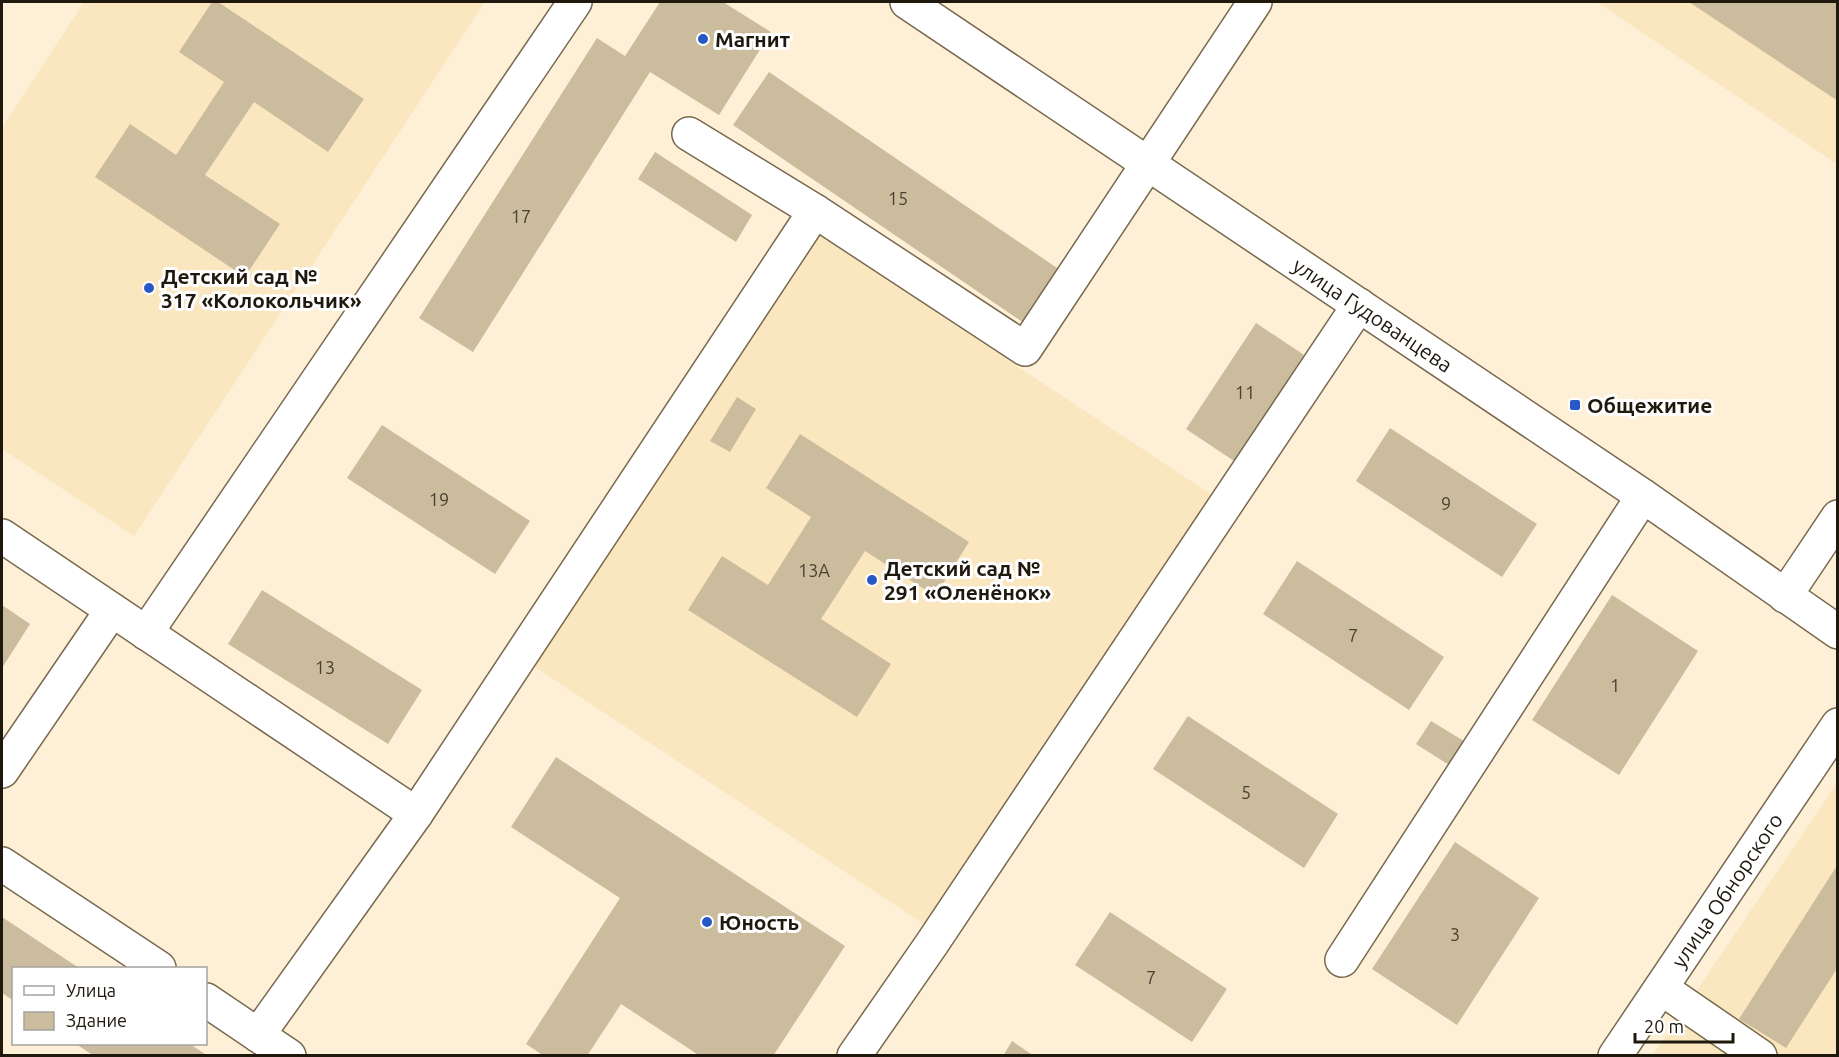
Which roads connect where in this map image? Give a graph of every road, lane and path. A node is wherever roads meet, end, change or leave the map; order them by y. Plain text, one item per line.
1 (575, 2) edge
2 (907, 2) edge
3 (1255, 2) edge
4 (689, 134) dead end
5 (1148, 163) junction
6 (815, 211) junction
7 (1359, 305) junction
8 (1643, 496) junction
9 (1838, 517) edge
10 (2, 536) edge
11 (1785, 596) junction
12 (112, 610) junction
13 (1838, 632) edge
14 (146, 633) junction
15 (1838, 725) edge
16 (2, 771) edge
17 (416, 814) junction
18 (2, 864) edge
19 (1342, 960) dead end
20 (156, 967) edge
21 (1661, 988) junction
22 (207, 1001) edge
23 (258, 1035) junction
24 (289, 1056) edge
25 (854, 1056) edge
26 (1616, 1056) edge
27 (1760, 1056) edge

1 - 14 street
2 - 5 street, улица Гудованцева
3 - 5 street
4 - 6 street
5 - 6 street
5 - 7 street, улица Гудованцева
6 - 17 street
7 - 8 street, улица Гудованцева
7 - 25 street
8 - 11 street, улица Гудованцева
8 - 19 street
9 - 11 street
10 - 12 street
11 - 13 street, улица Гудованцева
12 - 14 street
12 - 16 street
14 - 17 street
15 - 21 street, улица Обнорского
17 - 23 street
18 - 20 street
21 - 26 street, улица Обнорского
21 - 27 street
22 - 23 street
23 - 24 street

